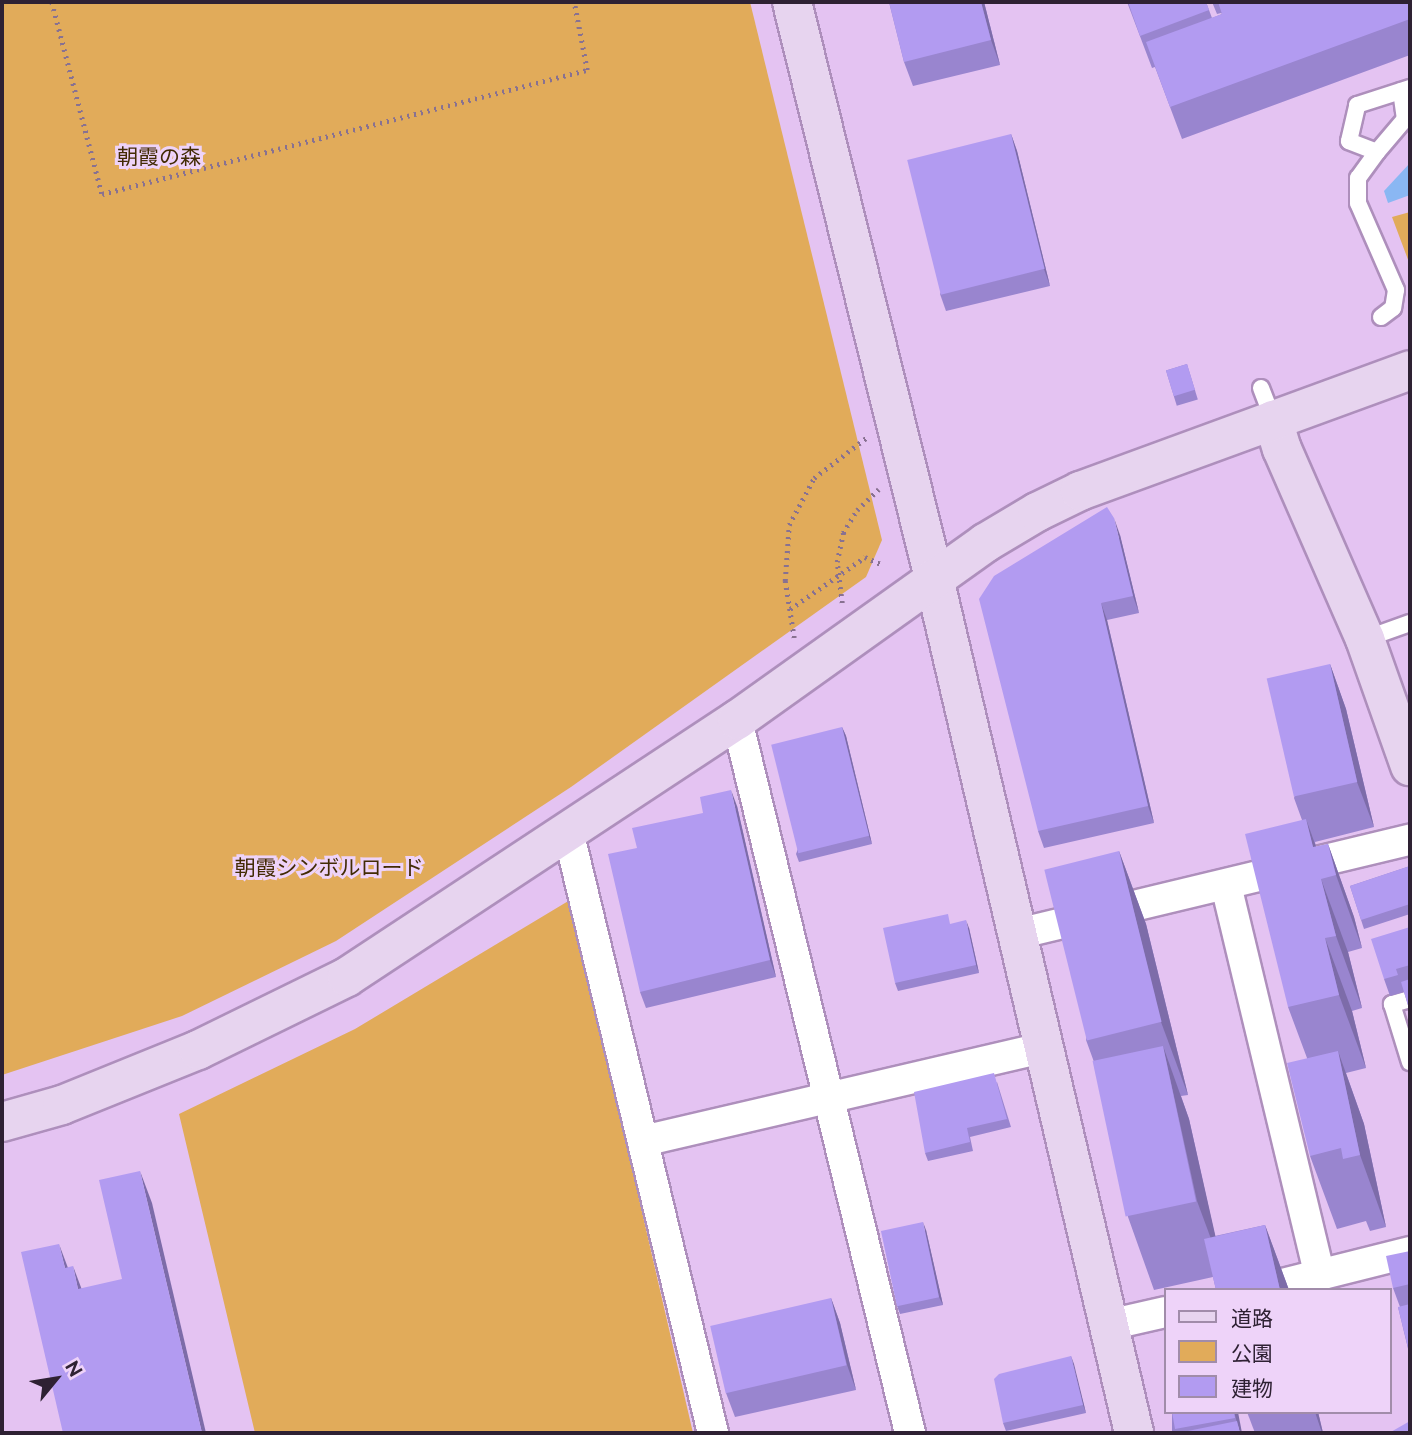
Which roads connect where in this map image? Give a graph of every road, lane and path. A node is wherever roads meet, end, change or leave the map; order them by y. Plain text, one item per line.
1 (52, 2) edge
2 (574, 2) edge
3 (792, 2) edge
4 (1406, 89) edge
5 (1377, 152) junction
6 (1381, 317) dead end
7 (1410, 370) edge
8 (1267, 404) junction
9 (866, 437) dead end
10 (880, 489) dead end
11 (881, 564) dead end
12 (838, 575) junction
13 (934, 579) junction
14 (842, 604) dead end
15 (790, 609) junction
16 (1410, 623) edge
17 (794, 638) dead end
18 (1365, 639) junction
19 (737, 720) junction
20 (1410, 766) edge
21 (568, 831) junction
22 (1410, 840) edge
23 (1226, 885) junction
24 (1017, 934) junction
25 (1410, 999) edge
26 (1044, 1048) junction
27 (1410, 1062) edge
28 (831, 1099) junction
29 (2, 1122) edge
30 (643, 1141) junction
31 (1410, 1252) edge
32 (1320, 1276) junction
33 (1268, 1288) edge
34 (1164, 1312) edge
35 (1108, 1325) junction
36 (713, 1433) edge
37 (910, 1433) edge
38 (1134, 1433) edge

1 - 2 path
3 - 13 street
4 - 5 lane
4 - 5 lane
5 - 6 lane
7 - 8 street
8 - 13 street
8 - 18 street
9 - 15 path
10 - 12 path
11 - 12 path
12 - 14 path
12 - 15 path
13 - 19 street
13 - 24 street
15 - 17 path
16 - 18 lane
18 - 20 street
19 - 21 street
19 - 28 street
21 - 29 street
21 - 30 street
22 - 23 street
23 - 24 street
23 - 32 street
24 - 26 street
25 - 27 lane
26 - 28 street
26 - 35 street
28 - 30 street
28 - 37 street
30 - 36 street
31 - 32 street
32 - 33 street
34 - 35 street
35 - 38 street

